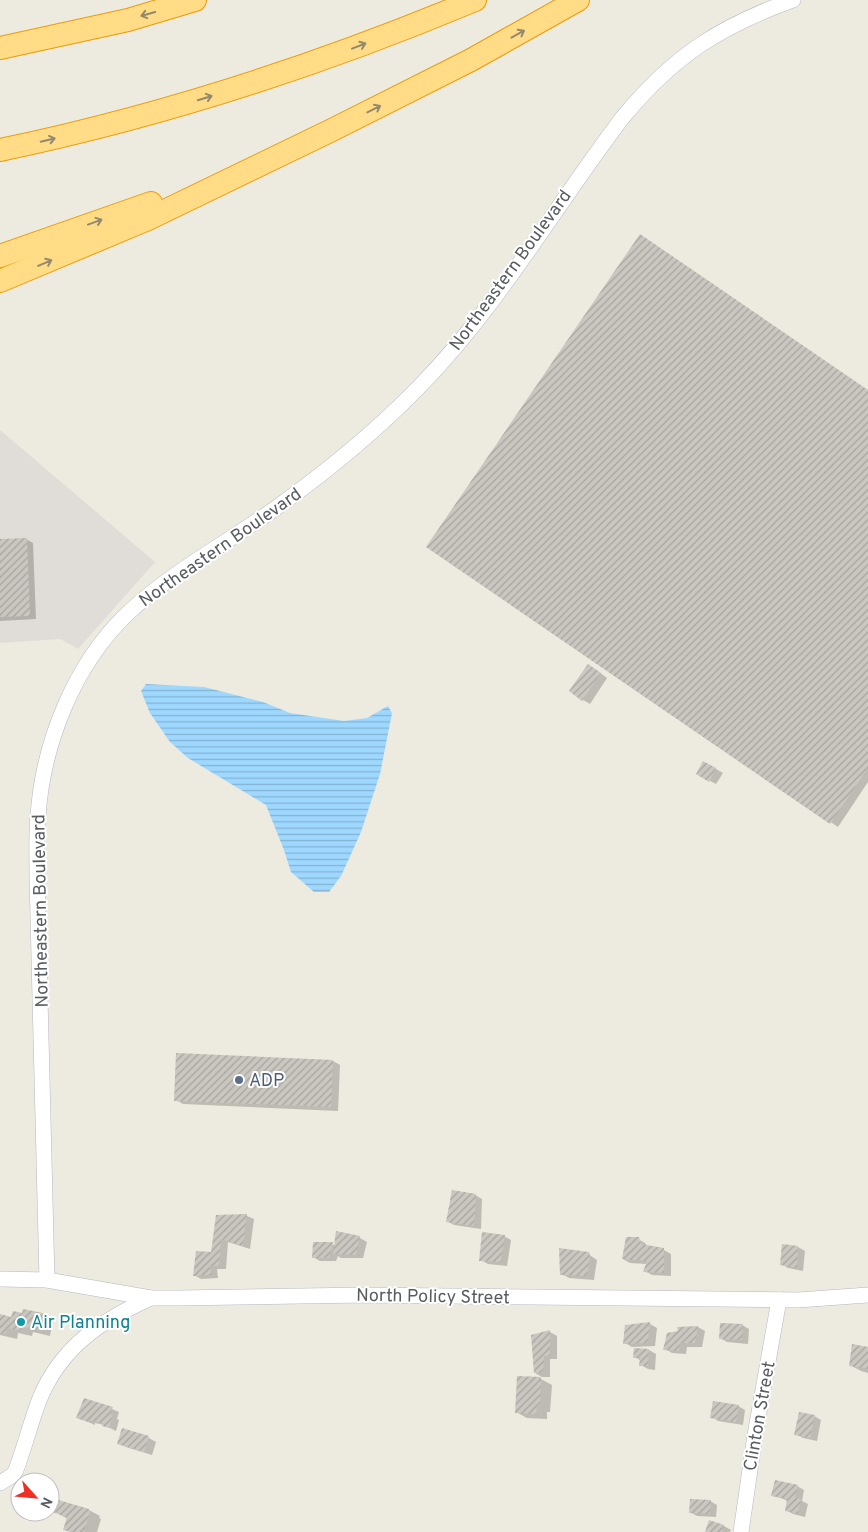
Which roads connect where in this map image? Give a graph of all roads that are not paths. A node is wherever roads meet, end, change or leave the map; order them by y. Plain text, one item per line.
1 (195, 0) edge
2 (475, 0) edge
3 (578, 0) edge
4 (793, 0) edge
5 (0, 48) edge
6 (330, 131) junction
7 (0, 150) edge
8 (0, 256) edge
9 (0, 282) edge
10 (0, 1278) edge
11 (47, 1280) junction
12 (868, 1295) edge
13 (151, 1298) junction
14 (779, 1300) junction
15 (0, 1483) edge
16 (741, 1532) edge

1 -> 5 highway
7 -> 2 highway
6 -> 3 highway
4 - 11 street, Northeastern Boulevard
8 -> 6 highway
9 -> 6 highway
10 - 11 street, North Policy Street
11 - 13 street, North Policy Street
12 - 14 street, North Policy Street
13 - 14 street, North Policy Street
13 - 15 street
14 - 16 street, Clinton Street

